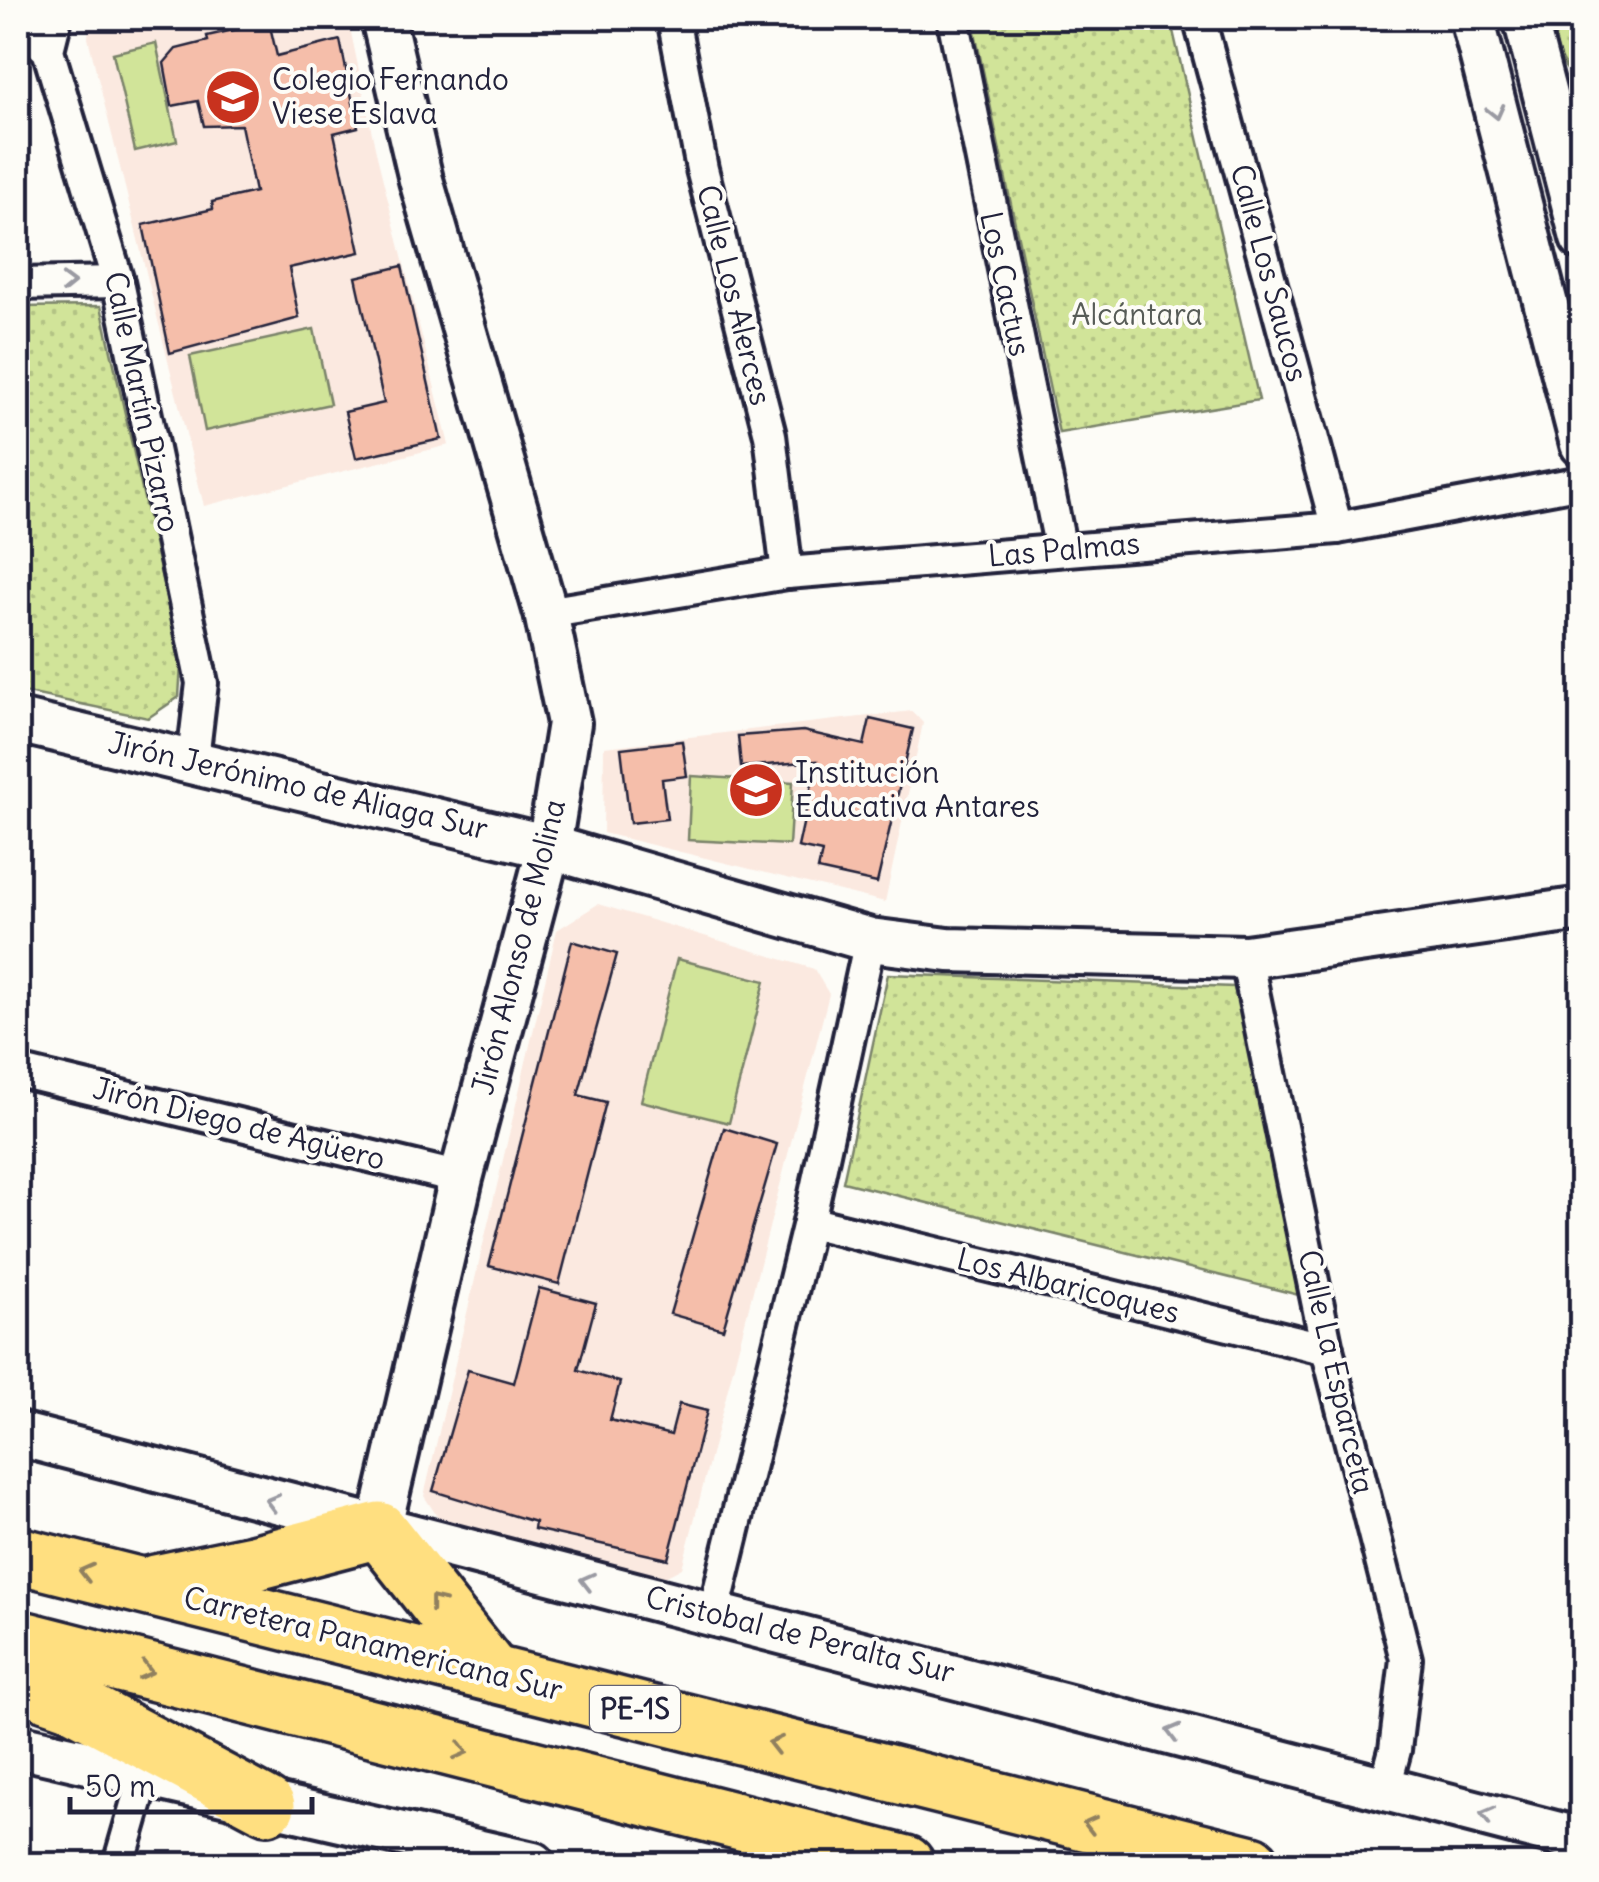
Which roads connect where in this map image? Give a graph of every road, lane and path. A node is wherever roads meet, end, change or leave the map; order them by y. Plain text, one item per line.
1 (56, 18) edge
2 (382, 18) edge
3 (672, 18) edge
4 (953, 18) edge
5 (1200, 18) edge
6 (1472, 18) edge
7 (1525, 18) edge
8 (18, 22) edge
9 (48, 50) junction
10 (1582, 238) edge
11 (118, 282) junction
12 (18, 284) edge
13 (1582, 444) edge
14 (1582, 482) edge
15 (1337, 528) junction
16 (1061, 550) junction
17 (787, 574) junction
18 (546, 614) junction
19 (18, 721) edge
20 (193, 759) junction
21 (549, 847) junction
22 (1582, 909) edge
23 (870, 940) junction
24 (1246, 957) junction
25 (18, 1070) edge
26 (461, 1178) junction
27 (808, 1222) junction
28 (1327, 1349) junction
29 (18, 1434) edge
30 (379, 1530) junction
31 (18, 1555) edge
32 (140, 1586) junction
33 (714, 1612) junction
34 (18, 1638) edge
35 (492, 1674) junction
36 (18, 1683) edge
37 (18, 1746) edge
38 (144, 1777) junction
39 (1385, 1787) junction
40 (267, 1806) junction
41 (1582, 1840) edge
42 (524, 1863) edge
43 (119, 1864) edge
44 (906, 1864) edge
45 (1252, 1864) edge

1 - 9 street
2 - 18 street, Jirón Alonso de Molina
3 - 17 street, Calle Los Alerces
4 - 16 street, Los Cactus
5 - 15 street, Calle Los Saucos
6 -> 13 street
7 - 10 street
8 - 9 street
9 - 11 street, Calle Martín Pizarro
12 -> 11 street
11 - 20 street, Calle Martín Pizarro
14 - 15 street, Las Palmas
15 - 16 street, Las Palmas
16 - 17 street, Las Palmas
17 - 18 street, Las Palmas
18 - 21 street, Jirón Alonso de Molina
19 - 20 street, Jirón Jerónimo de Aliaga Sur
20 - 21 street, Jirón Jerónimo de Aliaga Sur
21 - 23 street, Jirón Jerónimo de Aliaga Sur
21 - 26 street, Jirón Alonso de Molina
22 - 24 street, Jirón Jerónimo de Aliaga Sur
23 - 24 street, Jirón Jerónimo de Aliaga Sur
23 - 27 street
24 - 28 street, Calle La Esparceta
25 - 26 street, Jirón Diego de Agüero
26 - 30 street, Jirón Alonso de Molina
27 - 28 street, Los Albaricoques
27 - 33 street
28 - 39 street, Calle La Esparceta
30 -> 29 street, Cristobal de Peralta Sur
30 - 32 highway
33 -> 30 street, Cristobal de Peralta Sur
35 -> 30 highway
32 -> 31 highway, Carretera Panamericana Sur / PE-1S
32 - 35 highway, Carretera Panamericana Sur / PE-1S
39 -> 33 street, Cristobal de Peralta Sur
34 -> 44 highway
45 -> 35 highway, Carretera Panamericana Sur / PE-1S
36 - 40 highway
37 - 38 street
38 - 40 street
38 - 43 street
41 -> 39 street, Cristobal de Peralta Sur
40 - 42 street

